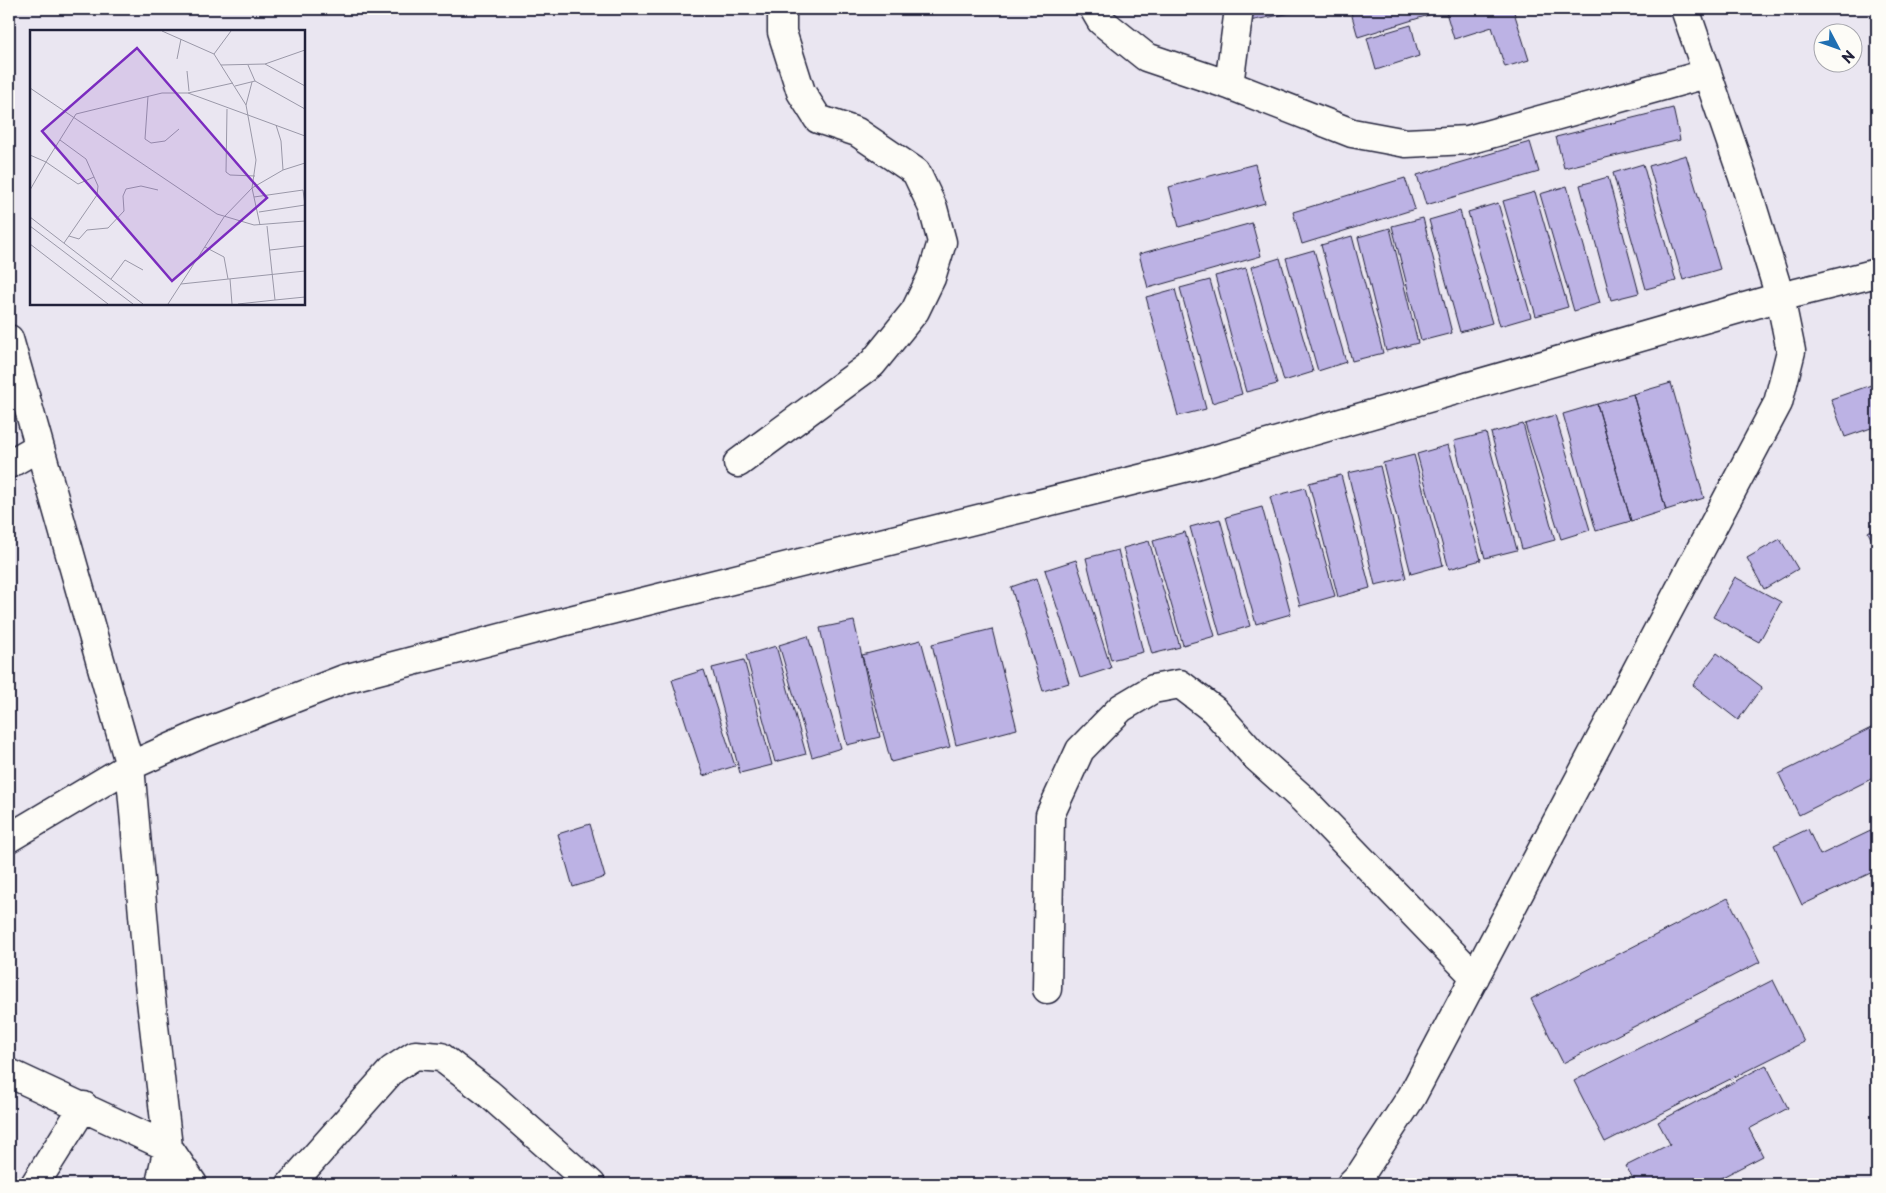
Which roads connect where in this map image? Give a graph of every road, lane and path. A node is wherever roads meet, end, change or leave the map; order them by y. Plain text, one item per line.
1 (782, 9) edge
2 (1094, 9) edge
3 (1239, 9) edge
4 (1685, 9) edge
5 (1706, 74) junction
6 (1229, 86) junction
7 (1877, 273) edge
8 (1780, 297) junction
9 (9, 339) edge
10 (39, 447) junction
11 (738, 463) dead end
12 (9, 464) edge
13 (130, 766) junction
14 (9, 838) edge
15 (1475, 977) junction
16 (1047, 989) dead end
17 (9, 1073) edge
18 (84, 1106) junction
19 (168, 1147) junction
20 (35, 1184) edge
21 (160, 1184) edge
22 (192, 1184) edge
23 (291, 1184) edge
24 (591, 1184) edge
25 (1351, 1184) edge

1 - 11 street
2 - 6 street
3 - 6 street
4 - 5 street
5 - 6 street
5 - 8 street
7 - 8 street
8 - 13 street
8 - 15 street
9 - 10 street
10 - 12 street
10 - 13 street
13 - 14 street
13 - 19 street
15 - 16 street
15 - 25 street
17 - 18 street
18 - 19 street
18 - 20 street
19 - 21 street
19 - 22 street
23 - 24 street

